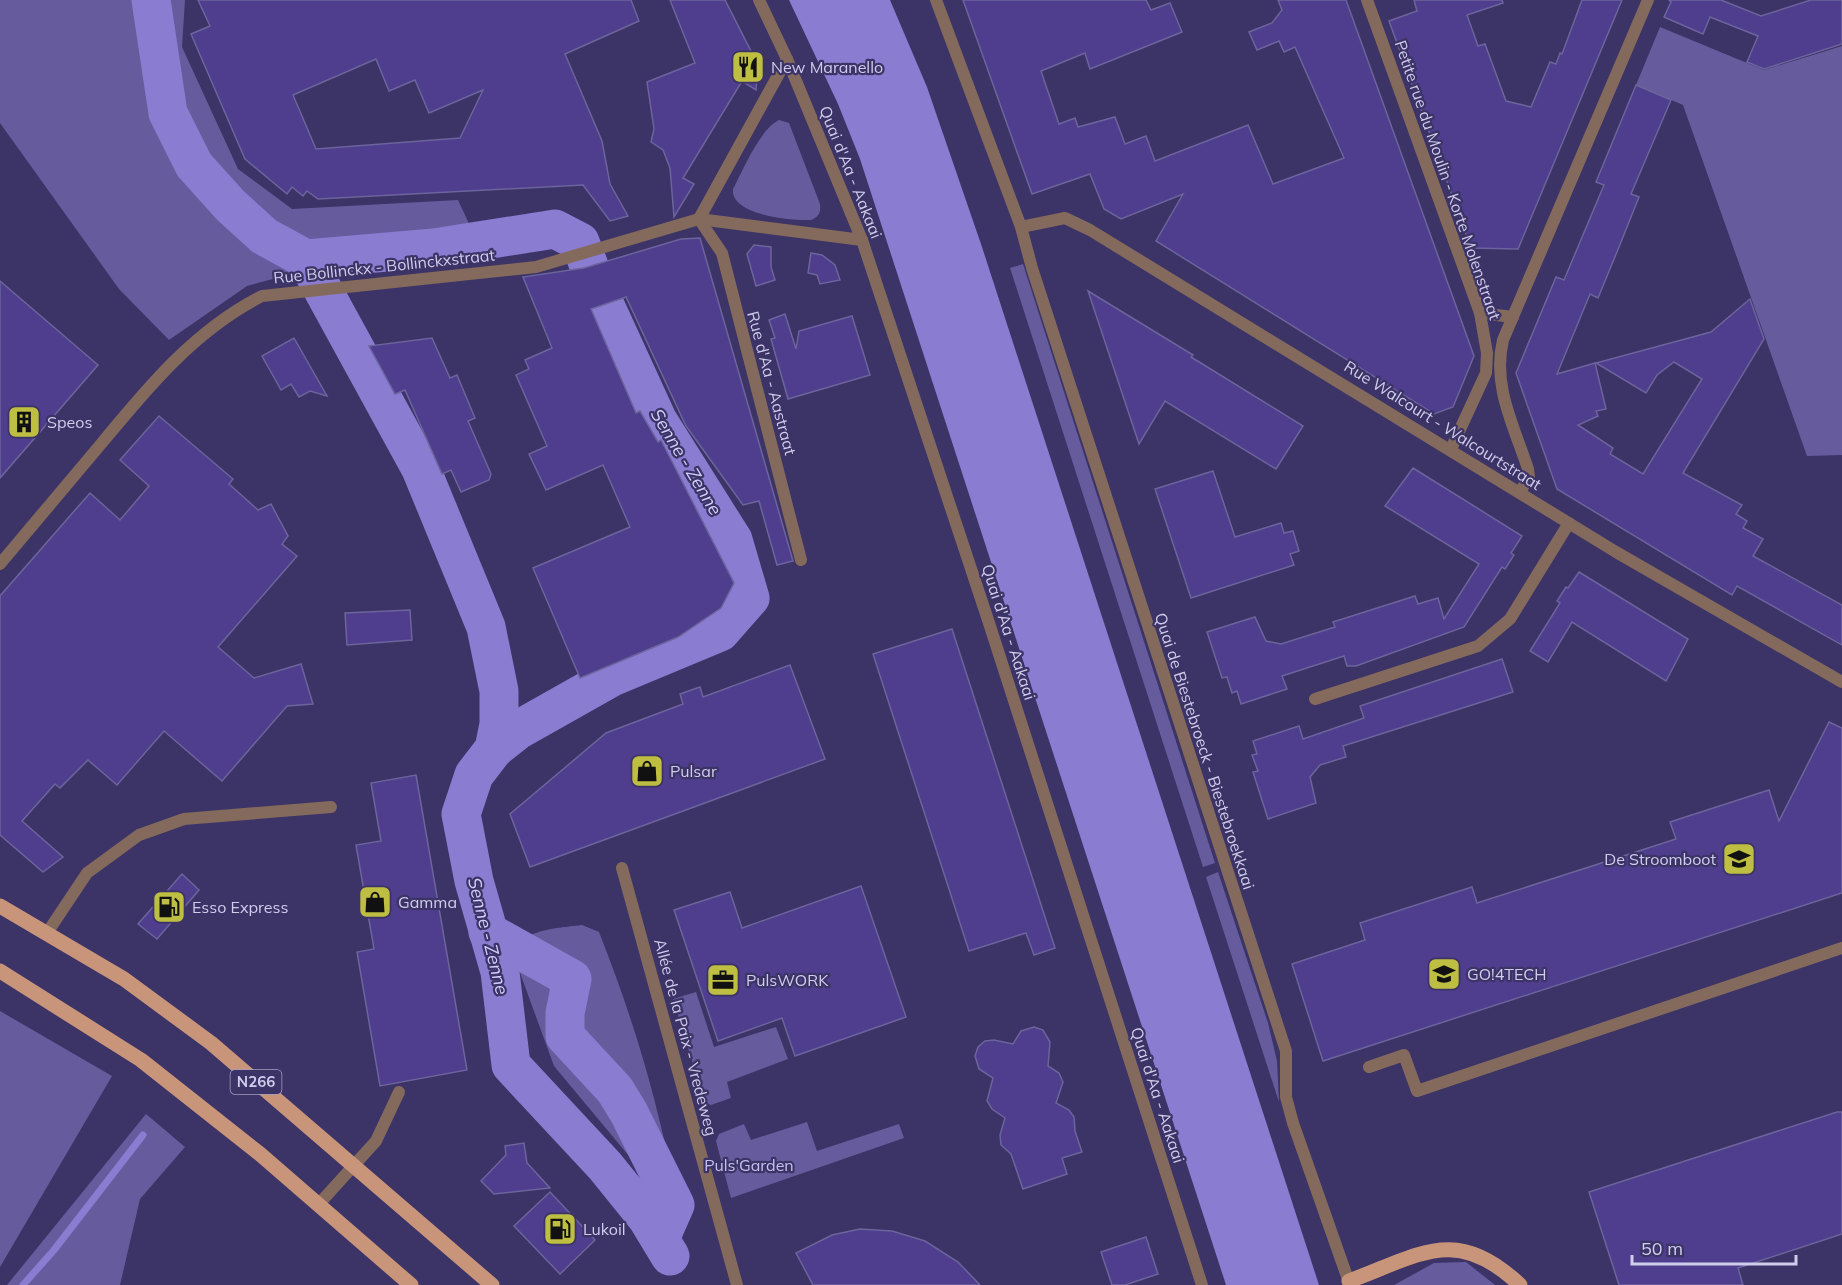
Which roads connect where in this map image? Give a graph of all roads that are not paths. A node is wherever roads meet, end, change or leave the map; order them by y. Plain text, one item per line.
1 (759, 0) edge
2 (936, 0) edge
3 (1367, 0) edge
4 (1648, 0) edge
5 (787, 59) junction
6 (699, 219) junction
7 (1021, 227) junction
8 (862, 240) junction
9 (1480, 313) junction
10 (1513, 317) junction
11 (1492, 372) junction
12 (1451, 449) junction
13 (1520, 492) junction
14 (1569, 523) junction
15 (801, 560) dead end
16 (0, 564) edge
17 (1842, 682) edge
18 (1315, 699) dead end
19 (331, 807) dead end
20 (622, 868) dead end
21 (0, 906) edge
22 (47, 933) junction
23 (1842, 948) edge
24 (0, 971) edge
25 (1369, 1067) dead end
26 (399, 1092) dead end
27 (352, 1167) junction
28 (318, 1205) junction
29 (1349, 1283) edge
30 (411, 1285) edge
31 (492, 1285) edge
32 (737, 1285) edge
33 (1202, 1285) edge
34 (1520, 1285) edge

1 - 5 street, Quai d'Aa - Aakaai
2 - 7 street, Quai de Biestebroeck - Biestebroekkaai
3 - 9 street, Petite rue du Moulin - Korte Molenstraat
4 - 10 street
5 - 6 street
5 - 8 street, Quai d'Aa - Aakaai
6 - 8 street, Rue Bollinckx - Bollinckxstraat
6 - 15 street, Rue d'Aa - Aastraat
6 - 16 street, Rue Bollinckx - Bollinckxstraat
7 - 12 street, Rue Walcourt - Walcourtstraat
7 - 29 street, Quai de Biestebroeck - Biestebroekkaai
8 - 33 street, Quai d'Aa - Aakaai
9 - 10 street
9 - 11 street, Petite rue du Moulin - Korte Molenstraat
10 - 11 street
11 - 12 street
11 - 13 street, Petite rue du Moulin - Korte Molenstraat
12 - 13 street, Rue Walcourt - Walcourtstraat
13 - 14 street, Rue Walcourt - Walcourtstraat
14 - 17 street, Rue Walcourt - Walcourtstraat
14 - 18 street
19 - 22 street
20 - 32 street, Allée de la Paix - Vredeweg
21 - 22 main road, N266
22 - 27 main road, N266
23 - 25 street
24 - 28 main road
26 - 27 street
27 - 28 street
27 - 31 main road, N266
28 - 30 main road
29 - 34 main road

